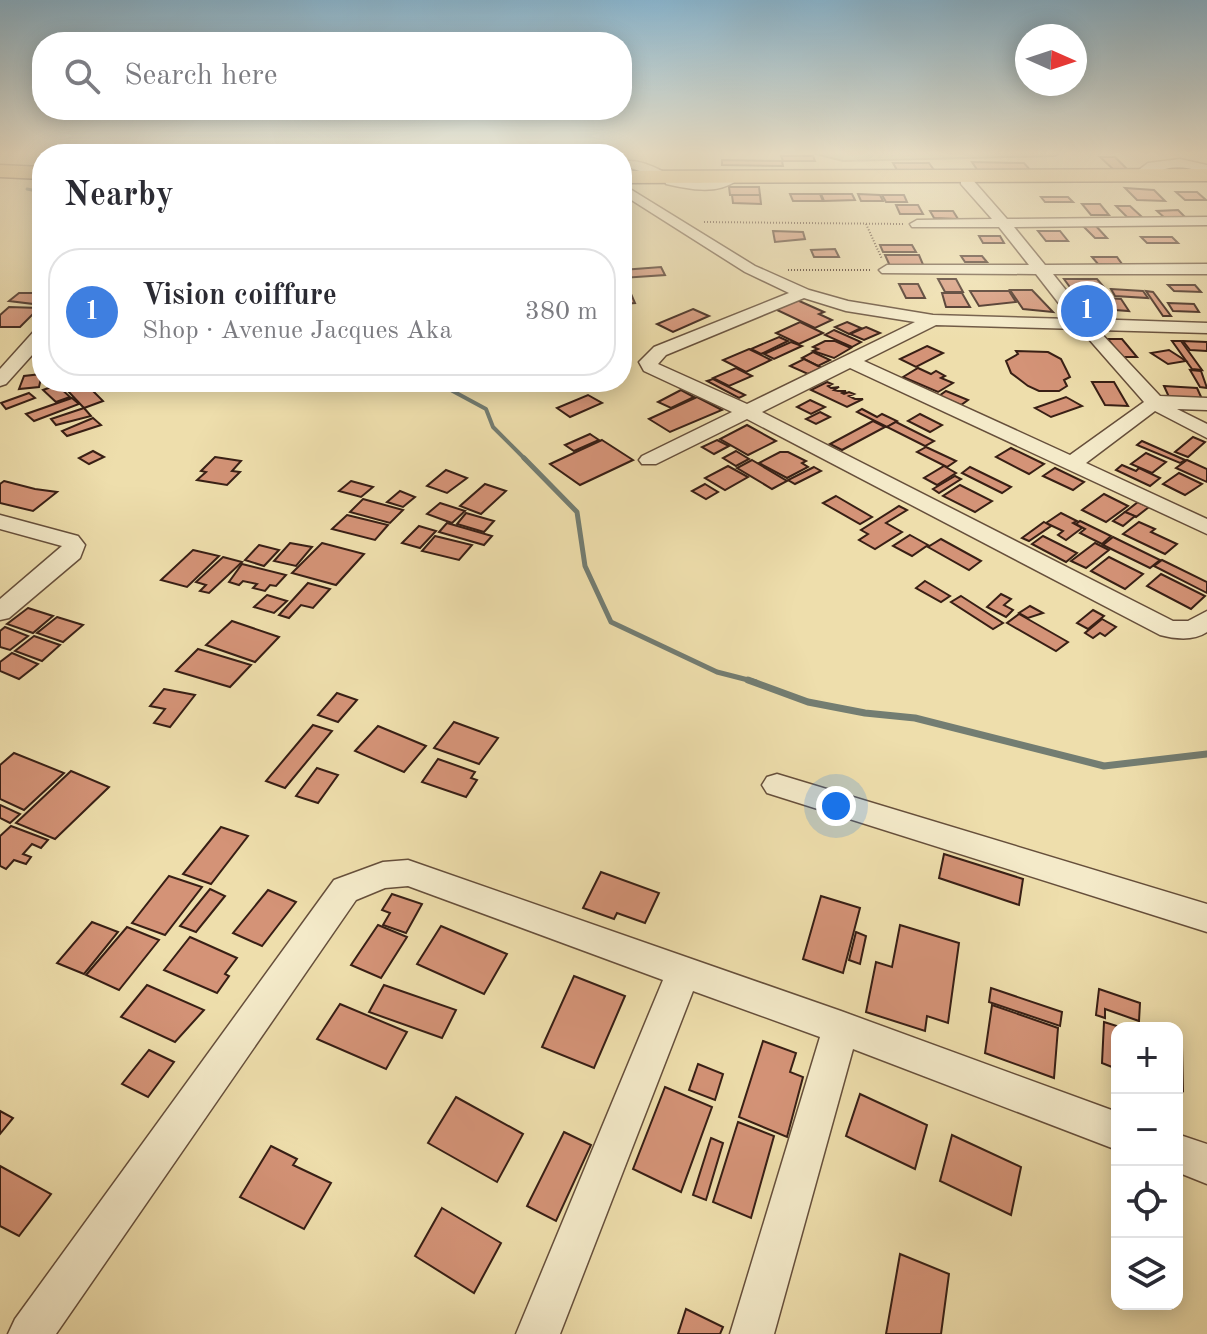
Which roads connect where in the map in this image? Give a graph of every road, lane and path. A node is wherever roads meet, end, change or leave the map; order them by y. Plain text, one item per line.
1 (668, 215) edge
2 (999, 215) edge
3 (1207, 221) edge
4 (676, 222) junction
5 (1006, 222) junction
6 (866, 224) junction
7 (917, 224) joint
8 (750, 269) junction
9 (1207, 269) edge
10 (887, 270) junction
11 (1041, 270) junction
12 (803, 293) junction
13 (933, 320) junction
14 (1085, 324) junction
15 (1207, 328) edge
16 (32, 344) edge
17 (850, 361) junction
18 (0, 380) edge
19 (1156, 402) junction
20 (1207, 404) edge
21 (748, 412) junction
22 (1207, 432) edge
23 (649, 460) dead end
24 (1071, 464) junction
25 (0, 522) edge
26 (1207, 527) edge
27 (0, 612) edge
28 (1207, 619) edge
29 (777, 785) dead end
30 (1207, 918) edge
31 (684, 971) junction
32 (841, 1028) junction
33 (1111, 1129) edge
34 (1183, 1155) edge
35 (1207, 1164) edge
36 (30, 1334) edge
37 (538, 1334) edge
38 (752, 1334) edge

1 - 4 street
2 - 5 street
3 - 5 street
4 - 6 path
4 - 8 street
5 - 7 street
5 - 11 street
6 - 7 path
6 - 10 path
8 - 10 path
8 - 12 street
9 - 11 street
10 - 11 street
11 - 14 street
12 - 13 street
12 - 21 street
13 - 14 street
13 - 17 street
14 - 15 street
14 - 19 street
16 - 18 street
17 - 21 street
17 - 24 street
19 - 20 street
19 - 22 street
19 - 24 street
21 - 23 street
21 - 28 street
24 - 26 street
25 - 27 street
29 - 30 street
31 - 32 street
31 - 36 street
31 - 37 street
32 - 33 street
32 - 38 street
34 - 35 street

